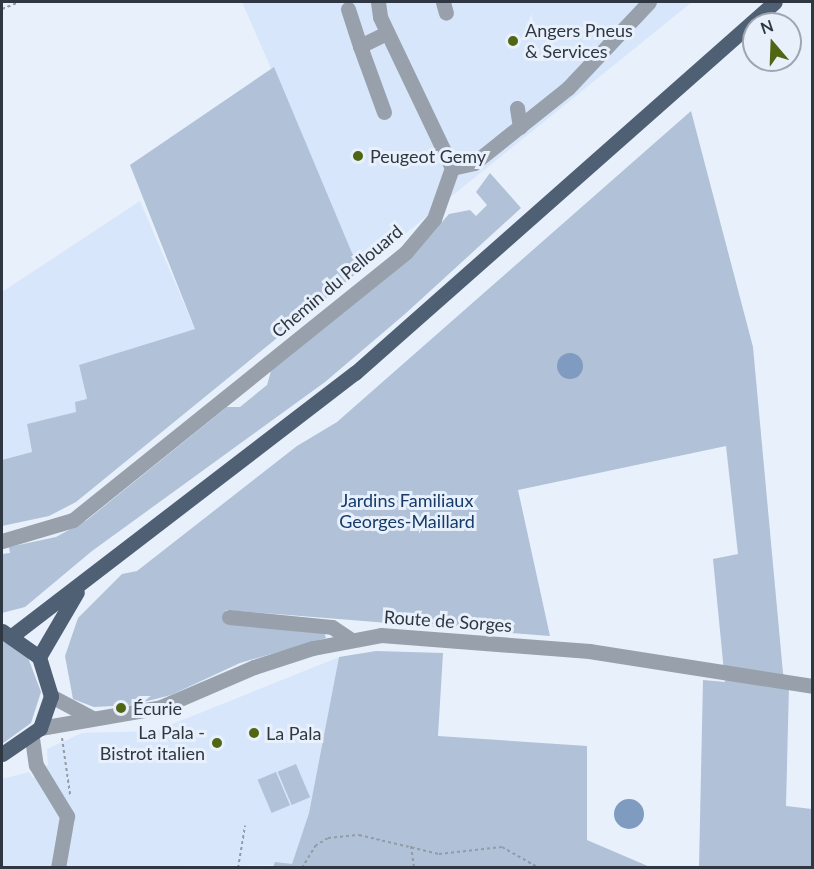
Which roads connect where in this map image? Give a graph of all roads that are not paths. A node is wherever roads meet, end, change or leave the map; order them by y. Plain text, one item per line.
1 (378, 2) edge
2 (649, 2) edge
3 (775, 2) edge
4 (348, 9) dead end
5 (387, 33) junction
6 (360, 46) junction
7 (517, 108) dead end
8 (384, 112) dead end
9 (520, 127) junction
10 (452, 168) junction
11 (2, 541) edge
12 (80, 587) junction
13 (229, 617) dead end
14 (7, 633) edge
15 (350, 639) junction
16 (39, 657) junction
17 (813, 686) edge
18 (51, 696) junction
19 (92, 718) junction
20 (36, 733) junction
21 (2, 754) edge
22 (58, 867) edge

1 - 5 street
2 - 9 street
3 - 12 main road
4 - 6 street
5 - 6 street
5 - 10 street
6 - 8 street
7 - 9 street
9 - 10 street
10 - 11 street, Chemin du Pellouard
12 - 14 main road
12 - 16 main road
13 - 15 street
14 - 16 main road
15 - 17 street, Route de Sorges
15 - 19 street, Route de Sorges
16 - 18 main road
18 - 19 street
18 - 20 main road
19 - 20 street, Route de Sorges
20 - 21 main road
20 - 22 street

